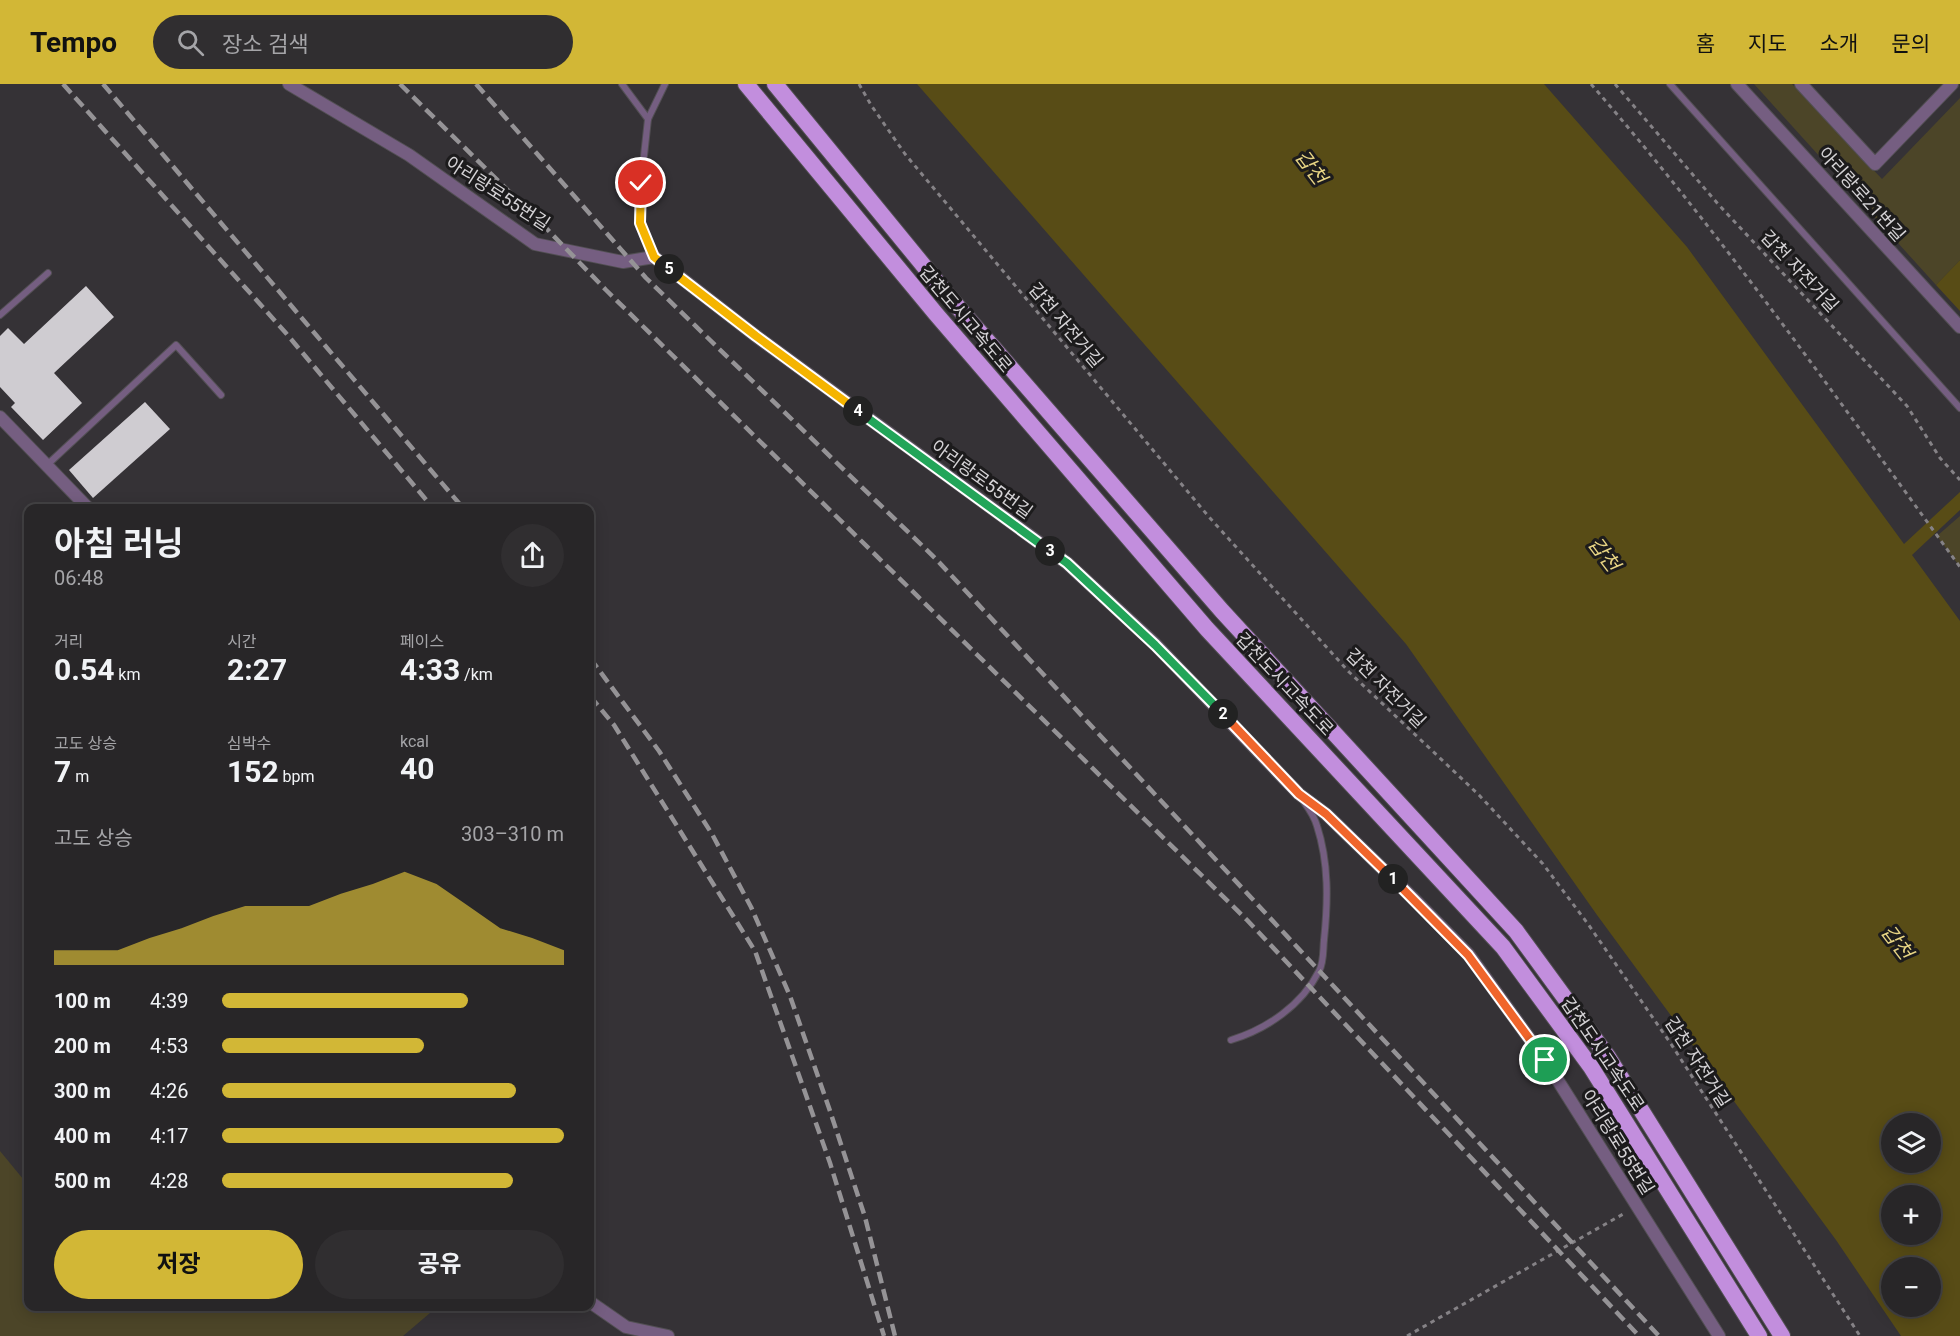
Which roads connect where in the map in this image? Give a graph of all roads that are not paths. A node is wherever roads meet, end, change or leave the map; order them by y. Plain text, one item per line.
1 (289, 84) edge
2 (622, 84) edge
3 (665, 84) edge
4 (746, 84) edge
5 (775, 84) edge
6 (1670, 84) edge
7 (1737, 84) edge
8 (1952, 84) edge
9 (1807, 86) edge
10 (648, 119) junction
11 (654, 257) junction
12 (48, 273) dead end
13 (0, 315) edge
14 (1960, 327) edge
15 (220, 395) dead end
16 (1960, 408) edge
17 (0, 417) edge
18 (46, 465) junction
19 (84, 504) edge
20 (1299, 794) junction
21 (1231, 1040) dead end
22 (594, 1305) edge
23 (668, 1336) edge
24 (1719, 1336) edge
25 (1759, 1336) edge
26 (1782, 1336) edge

1 - 11 street, 아리랑로55번길
2 - 10 lane
3 - 10 lane
4 - 25 highway, 갑천도시고속도로
5 - 26 highway, 갑천도시고속도로
6 - 16 lane
7 - 14 street, 아리랑로21번길
8 - 9 street
10 - 11 lane
11 - 20 street, 아리랑로55번길
12 - 13 lane
15 - 18 lane
17 - 18 street
18 - 19 street
20 - 21 lane
20 - 24 street, 아리랑로55번길
22 - 23 street

